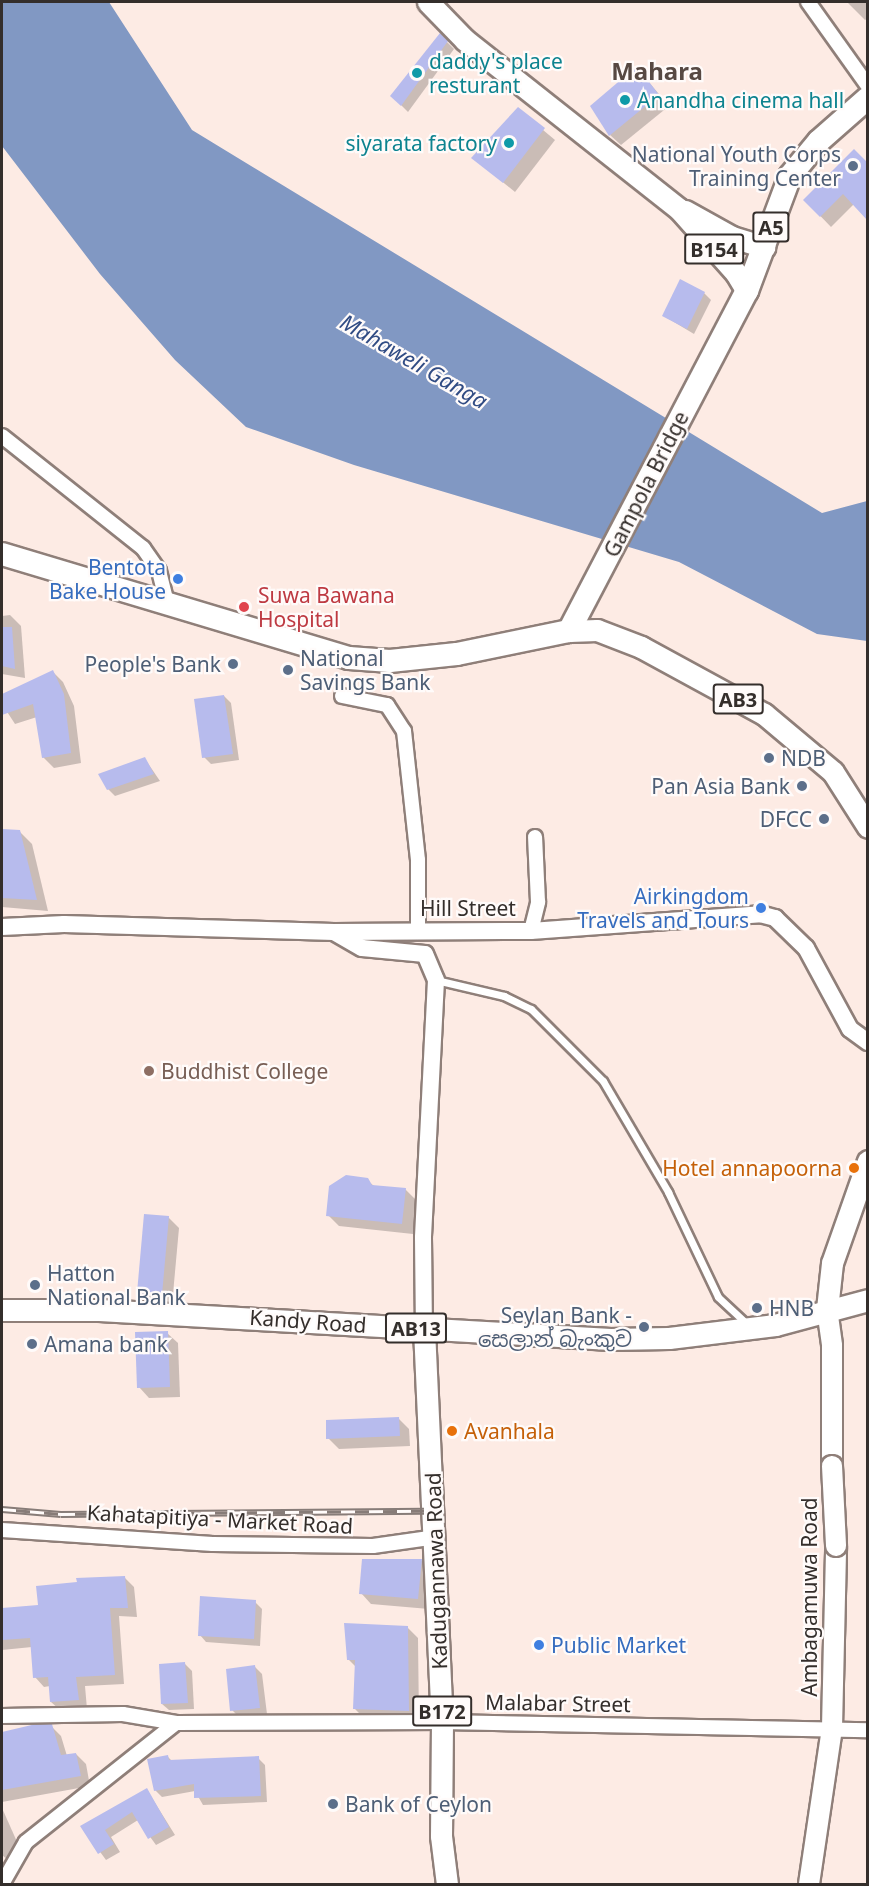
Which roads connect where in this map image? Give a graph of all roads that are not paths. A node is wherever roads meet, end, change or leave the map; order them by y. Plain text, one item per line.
1 (428, 2) edge
2 (808, 2) edge
3 (867, 86) edge
4 (867, 98) edge
5 (679, 209) junction
6 (764, 248) junction
7 (747, 291) junction
8 (2, 436) edge
9 (2, 555) edge
10 (167, 603) junction
11 (569, 631) junction
12 (342, 696) dead end
13 (867, 826) edge
14 (535, 837) dead end
15 (2, 927) edge
16 (418, 930) junction
17 (531, 931) junction
18 (334, 932) junction
19 (436, 980) junction
20 (867, 1042) edge
21 (867, 1161) edge
22 (867, 1300) edge
23 (827, 1309) junction
24 (2, 1310) edge
25 (751, 1328) junction
26 (424, 1329) junction
27 (2, 1530) edge
28 (436, 1537) junction
29 (2, 1716) edge
30 (442, 1722) junction
31 (176, 1723) junction
32 (832, 1728) junction
33 (867, 1730) edge
34 (2, 1884) edge
35 (447, 1884) edge
36 (809, 1884) edge

1 - 5 main road, B154
2 - 3 street
4 - 6 highway, A5
5 - 6 main road, B154
5 - 7 main road, B154
6 - 7 highway, A5
7 - 11 highway, Gampola Bridge / A5
8 - 10 street
9 - 10 highway
10 - 11 highway
11 - 13 main road, AB3
12 - 16 street
14 - 17 street
15 - 18 street, Hill Street
16 - 17 street, Hill Street
16 - 18 street, Hill Street
17 - 20 street, Hill Street
18 - 19 street
19 - 25 lane
19 - 26 street
21 - 23 main road
22 - 23 main road, AB13
23 - 25 main road, Kandy Road / AB13
23 - 32 main road, Ambagamuwa Road, bridge
24 - 26 main road, Kandy Road / AB13
25 - 26 main road, Kandy Road / AB13
26 - 28 main road, Kadugannawa Road / B172
27 - 28 street, Kahatapitiya - Market Road
28 - 30 main road, Kadugannawa Road / B172
29 - 31 street, Malabar Street
30 - 31 street, Malabar Street
30 - 32 street, Malabar Street
30 - 35 main road, Kadugannawa Road / B172
31 - 34 street
32 - 33 street, Malabar Street
32 - 36 main road, Ambagamuwa Road

